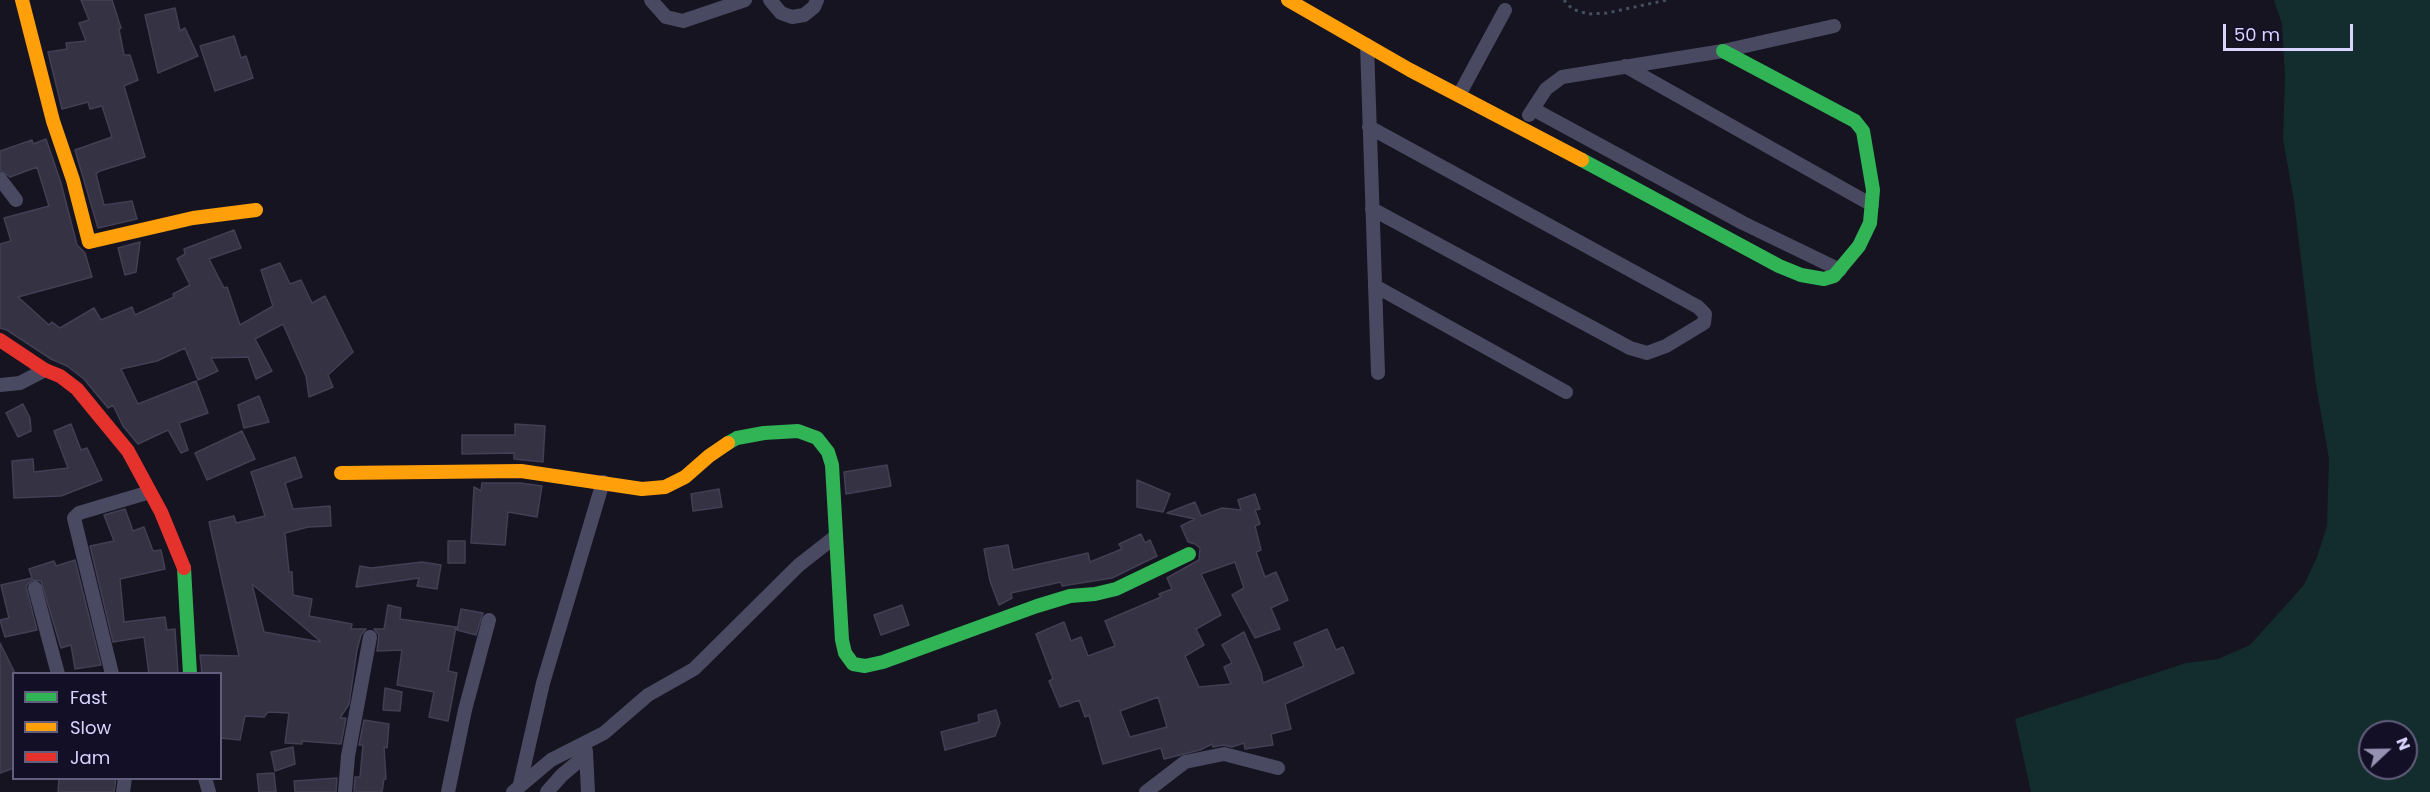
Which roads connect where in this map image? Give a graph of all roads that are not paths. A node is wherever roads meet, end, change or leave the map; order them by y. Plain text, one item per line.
1 (22, 0) edge
2 (651, 0) edge
3 (745, 0) edge
4 (770, 0) edge
5 (817, 0) edge
6 (1288, 0) edge
7 (1505, 10) dead end
8 (1834, 26) dead end
9 (1367, 45) junction
10 (1724, 51) junction
11 (1625, 66) junction
12 (1459, 95) junction
13 (1533, 109) junction
14 (1369, 127) junction
15 (1521, 127) junction
16 (0, 179) edge
17 (16, 200) dead end
18 (1872, 205) junction
19 (1372, 209) junction
20 (256, 210) dead end
21 (1840, 270) junction
22 (1375, 286) junction
23 (0, 340) edge
24 (45, 370) junction
25 (1378, 373) dead end
26 (0, 384) edge
27 (1566, 392) dead end
28 (341, 473) dead end
29 (603, 482) junction
30 (150, 492) junction
31 (836, 536) junction
32 (1189, 554) dead end
33 (35, 588) dead end
34 (489, 620) dead end
35 (370, 637) dead end
36 (57, 672) edge
37 (112, 672) edge
38 (190, 672) edge
39 (587, 749) junction
40 (1278, 768) dead end
41 (517, 788) edge
42 (345, 792) edge
43 (448, 792) edge
44 (547, 792) edge
45 (588, 792) edge
46 (1146, 792) edge

1 - 20 street
2 - 3 street
4 - 5 street
6 - 9 street
7 - 12 street
8 - 10 street
9 - 12 street
9 - 14 street
10 - 11 street
10 - 18 street
11 - 13 street
11 - 18 street
12 - 15 street
13 - 15 street
13 - 21 street
14 - 19 street
14 - 19 street
15 - 21 street
16 - 17 street
18 - 21 street
19 - 22 street
22 - 25 street
22 - 27 street
23 - 24 street
24 - 26 street
24 - 30 street
28 - 29 street
29 - 31 street
29 - 41 street
30 - 37 street
30 - 38 street
31 - 32 street
31 - 39 street
33 - 36 street
34 - 43 street
35 - 42 street
39 - 41 street
39 - 44 street
39 - 45 street
40 - 46 street

